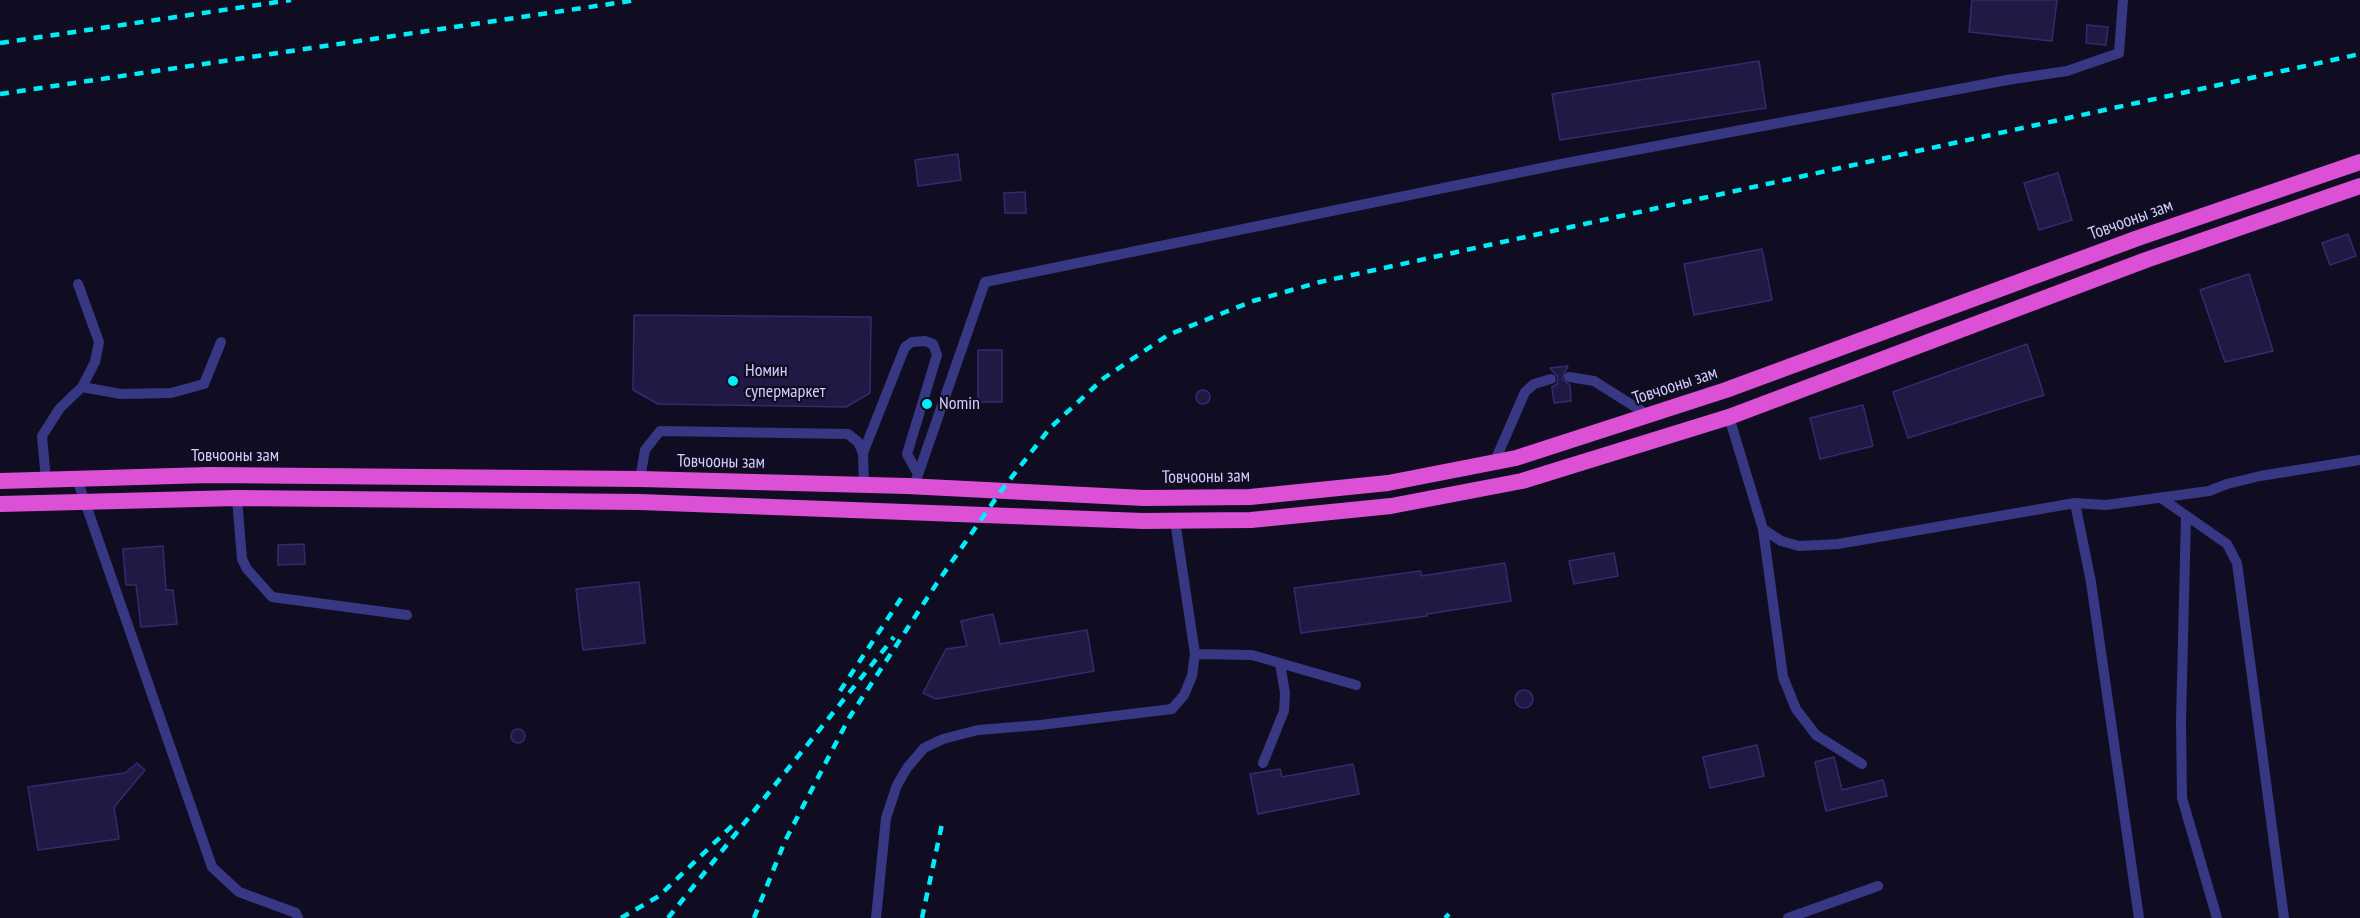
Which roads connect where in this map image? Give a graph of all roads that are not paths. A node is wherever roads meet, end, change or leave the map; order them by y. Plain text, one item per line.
1 (2123, 0) edge
2 (2360, 162) edge
3 (2360, 186) edge
4 (78, 284) dead end
5 (221, 342) dead end
6 (1569, 377) dead end
7 (1551, 379) dead end
8 (82, 387) junction
9 (1648, 415) junction
10 (1729, 417) junction
11 (863, 453) junction
12 (2360, 460) edge
13 (1494, 463) junction
14 (77, 479) junction
15 (640, 479) junction
16 (46, 480) junction
17 (916, 480) junction
18 (0, 481) edge
19 (864, 485) junction
20 (237, 498) junction
21 (2161, 498) junction
22 (85, 502) junction
23 (2075, 503) junction
24 (0, 504) edge
25 (2186, 516) junction
26 (1175, 521) junction
27 (1763, 529) junction
28 (407, 615) dead end
29 (1195, 654) junction
30 (1280, 663) junction
31 (1356, 685) dead end
32 (1263, 763) dead end
33 (1862, 764) dead end
34 (1878, 886) dead end
35 (298, 918) edge
36 (876, 918) edge
37 (1788, 918) edge
38 (2139, 918) edge
39 (2217, 918) edge
40 (2284, 918) edge

1 - 17 lane
2 - 9 highway, Товчооны зам
3 - 10 highway
4 - 8 lane
5 - 8 lane
6 - 9 lane
7 - 13 lane
8 - 16 lane
9 - 13 highway, Товчооны зам
10 - 26 highway
10 - 27 lane
11 - 15 lane
11 - 17 lane
11 - 19 lane
12 - 21 lane
13 - 17 highway, Товчооны зам
14 - 15 highway, Товчооны зам
14 - 16 highway, Товчооны зам
14 - 22 lane
15 - 19 highway, Товчооны зам
16 - 18 highway, Товчооны зам
17 - 19 highway, Товчооны зам
20 - 22 highway
20 - 26 highway
20 - 28 lane
21 - 23 lane
21 - 25 lane
22 - 24 highway
22 - 35 lane
23 - 27 lane
23 - 38 lane
25 - 39 lane
25 - 40 lane
26 - 29 lane
27 - 33 lane
29 - 30 lane
29 - 36 lane
30 - 31 lane
30 - 32 lane
34 - 37 lane

